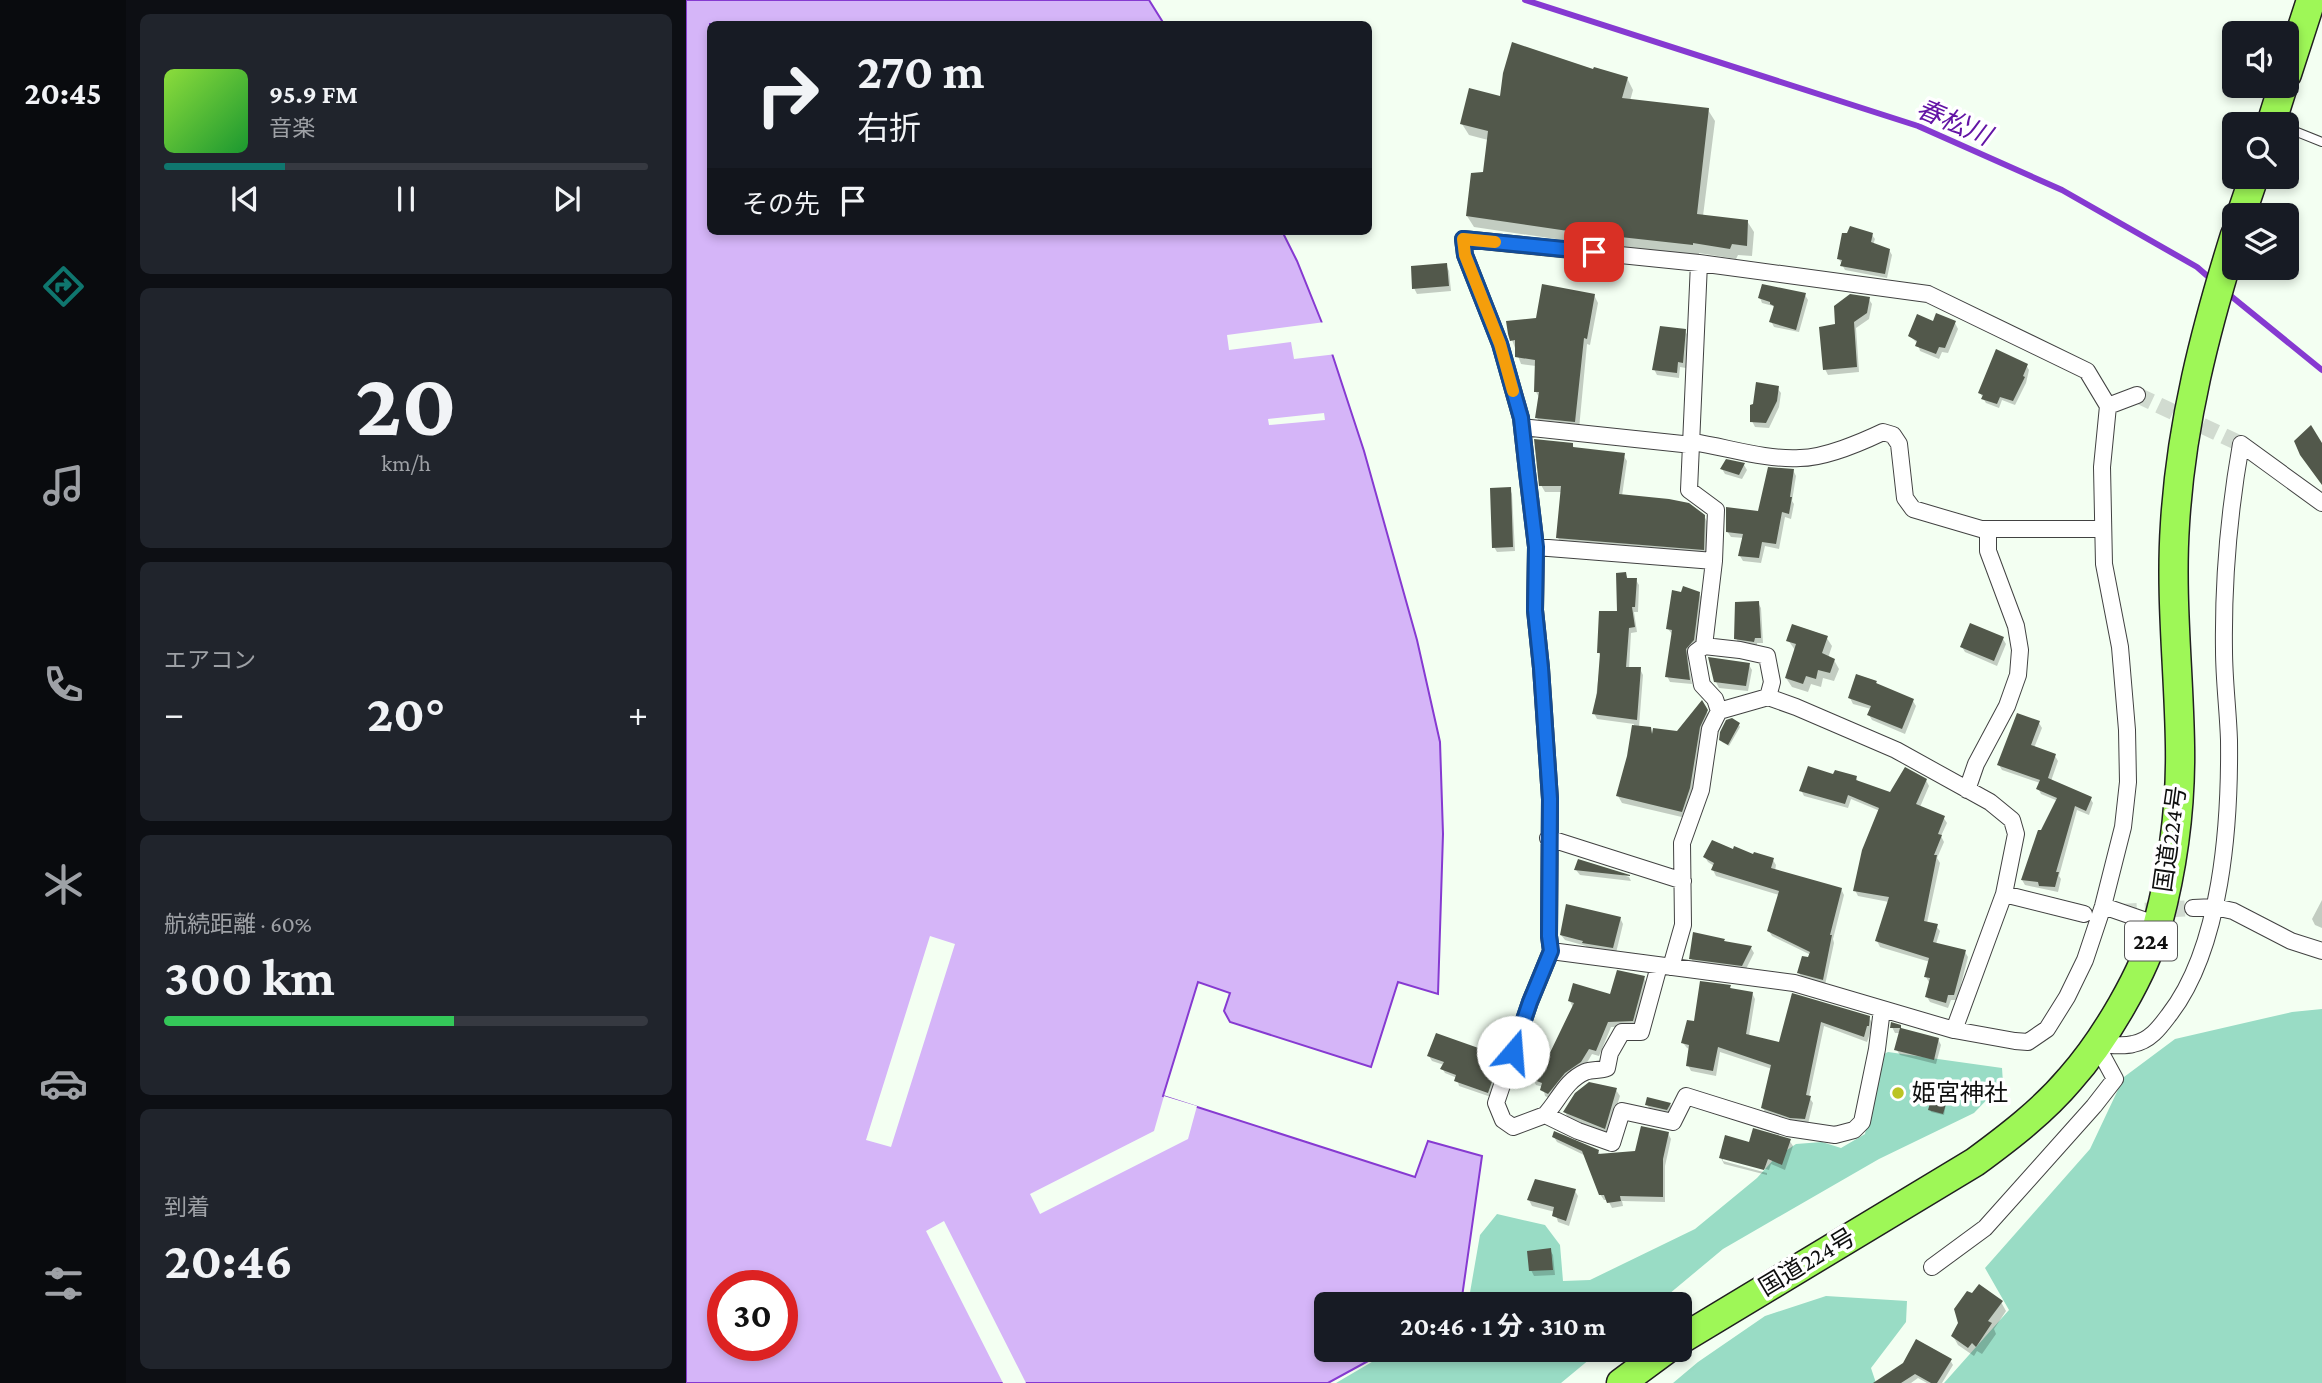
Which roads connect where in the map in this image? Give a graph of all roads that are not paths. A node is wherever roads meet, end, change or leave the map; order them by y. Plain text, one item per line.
1 (2311, 0) edge
2 (2299, 37) edge
3 (2299, 133) edge
4 (2322, 142) edge
5 (1699, 263) junction
6 (2222, 276) edge
7 (2137, 395) dead end
8 (2108, 406) junction
9 (1522, 427) junction
10 (1692, 443) junction
11 (2322, 503) edge
12 (1988, 529) junction
13 (2102, 529) junction
14 (1536, 547) junction
15 (1714, 561) junction
16 (1704, 646) junction
17 (1768, 697) junction
18 (1719, 711) junction
19 (1967, 790) junction
20 (1548, 838) junction
21 (1683, 881) junction
22 (2004, 894) junction
23 (2103, 906) junction
24 (2214, 907) junction
25 (2193, 908) tunnel mouth
26 (2084, 914) dead end
27 (2158, 925) junction
28 (1551, 951) junction
29 (2322, 951) edge
30 (1665, 967) junction
31 (1882, 1009) junction
32 (1954, 1030) junction
33 (2096, 1044) junction
34 (1545, 1115) junction
35 (1933, 1267) dead end
36 (1692, 1333) edge
37 (1649, 1362) edge
38 (1620, 1383) edge

1 - 2 highway
3 - 4 lane
5 - 8 street
5 - 9 street
5 - 10 street
6 - 27 highway, 国道224号 / 224
7 - 8 street
8 - 13 street
9 - 10 street
9 - 14 street
10 - 12 street
10 - 15 street
11 - 24 street
12 - 13 street
12 - 19 street
13 - 23 street
14 - 15 street
14 - 20 street
15 - 16 street
16 - 17 street
16 - 18 street
17 - 18 street
17 - 19 street
18 - 21 street
19 - 22 street
20 - 21 street
20 - 28 street
21 - 30 street
22 - 26 street
22 - 32 street
23 - 27 street
23 - 32 street
24 - 25 street
24 - 29 street
24 - 33 street
27 - 33 highway, 国道224号 / 224
28 - 30 street
28 - 34 street
30 - 31 street
30 - 34 street
31 - 32 street
31 - 34 street
33 - 35 street
33 - 36 highway, 国道224号 / 224
37 - 38 highway

